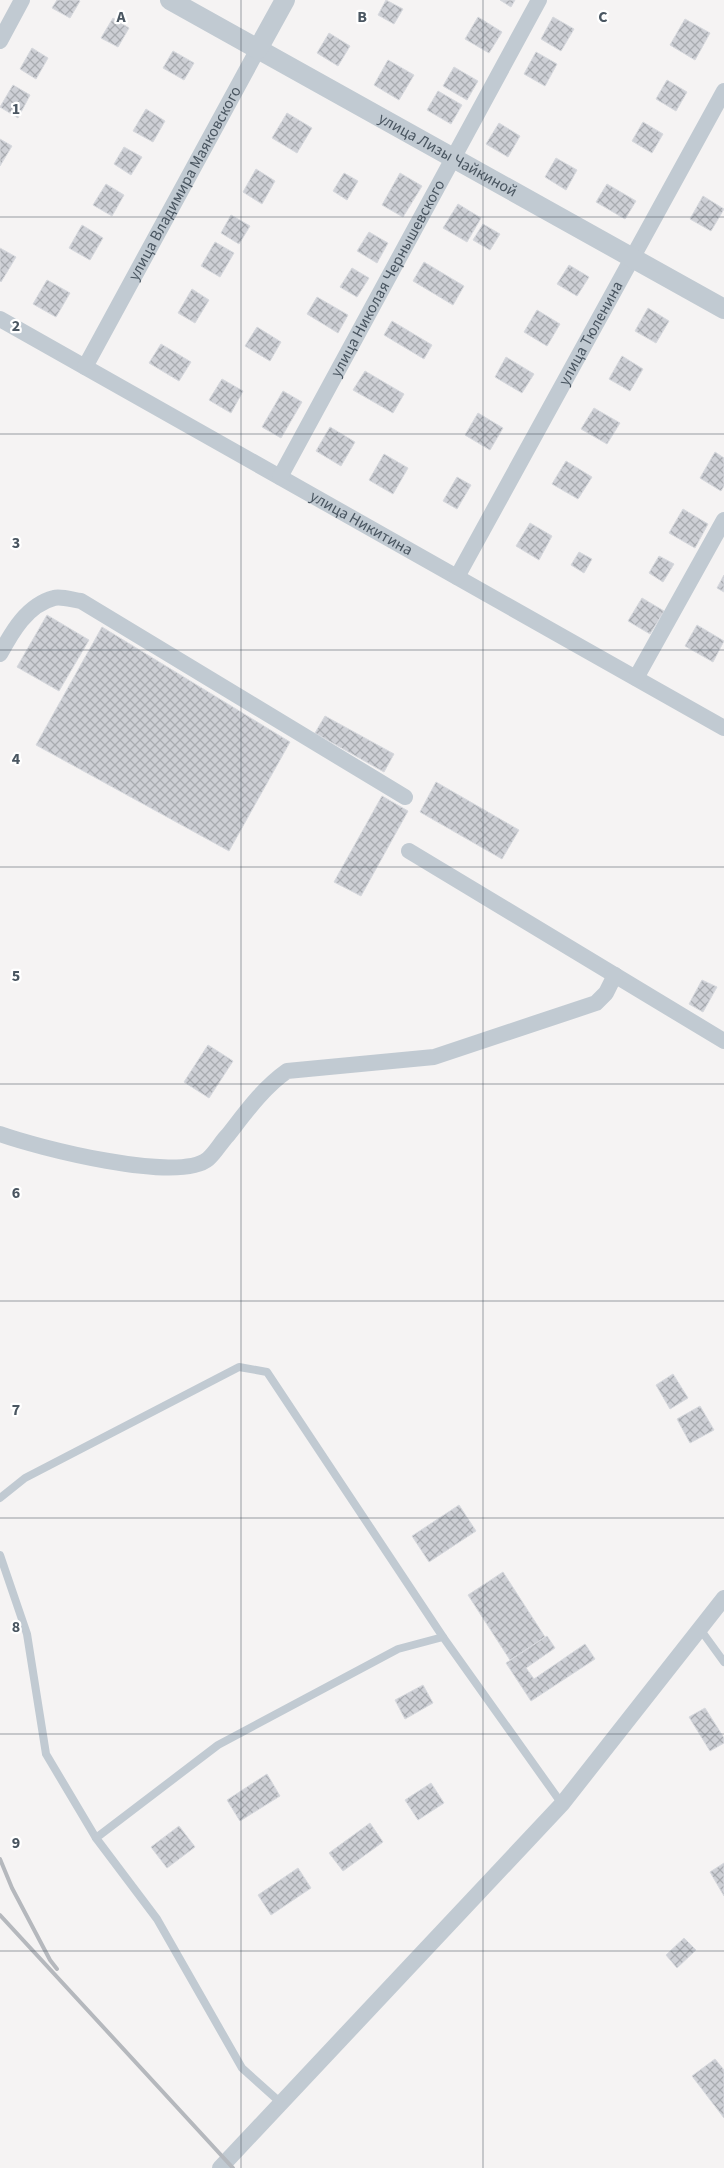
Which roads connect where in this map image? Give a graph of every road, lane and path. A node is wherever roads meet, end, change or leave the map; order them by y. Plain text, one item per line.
1 (22, 0) edge
2 (170, 0) edge
3 (285, 0) edge
4 (539, 0) edge
5 (0, 41) edge
6 (258, 50) junction
7 (724, 91) edge
8 (453, 159) junction
9 (632, 258) junction
10 (724, 309) edge
11 (0, 319) edge
12 (85, 366) junction
13 (280, 476) junction
14 (724, 520) edge
15 (457, 577) junction
16 (0, 654) edge
17 (636, 678) junction
18 (724, 728) edge
19 (405, 797) dead end
20 (409, 851) dead end
21 (615, 975) junction
22 (724, 1041) edge
23 (0, 1134) edge
24 (0, 1498) edge
25 (0, 1555) edge
26 (724, 1598) edge
27 (700, 1629) junction
28 (443, 1637) junction
29 (724, 1662) edge
30 (562, 1804) junction
31 (96, 1838) junction
32 (281, 2103) junction
33 (220, 2168) edge

1 - 5 street
2 - 6 street, улица Лизы Чайкиной
3 - 6 street, улица Владимира Маяковского
4 - 8 street, улица Николая Чернышевского
6 - 8 street, улица Лизы Чайкиной
6 - 12 street, улица Владимира Маяковского
7 - 9 street, улица Тюленина
8 - 9 street, улица Лизы Чайкиной
8 - 13 street, улица Николая Чернышевского
9 - 10 street, улица Лизы Чайкиной
9 - 15 street, улица Тюленина
11 - 12 street, улица Никитина
12 - 13 street, улица Никитина
13 - 15 street, улица Никитина
14 - 17 street
15 - 17 street, улица Никитина
16 - 19 street
17 - 18 street, улица Никитина
20 - 21 street
21 - 22 street
21 - 23 street
24 - 28 lane
25 - 31 lane
26 - 27 street
27 - 29 lane
27 - 30 street
28 - 30 lane
28 - 31 lane
30 - 32 street
31 - 32 lane
32 - 33 street

